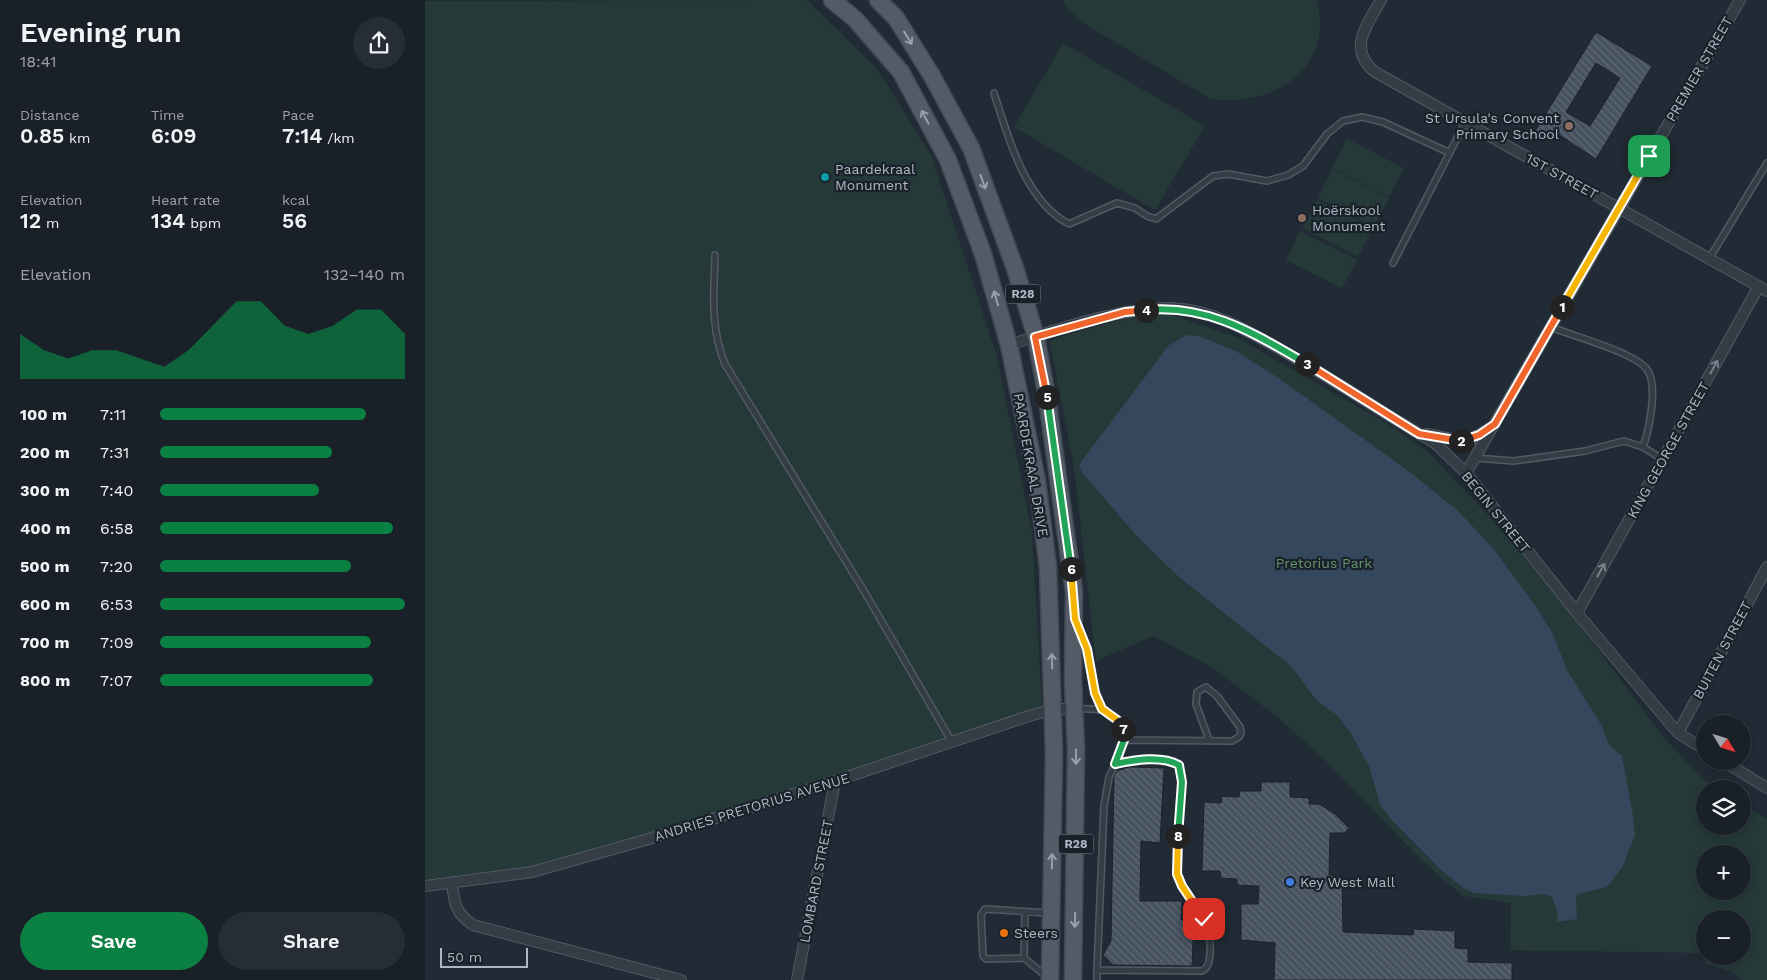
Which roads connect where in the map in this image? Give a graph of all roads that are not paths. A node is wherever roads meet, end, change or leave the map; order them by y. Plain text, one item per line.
1 (832, 0) edge
2 (878, 0) edge
3 (1381, 0) edge
4 (1740, 0) edge
5 (994, 92) dead end
6 (1465, 123) junction
7 (1450, 153) junction
8 (1767, 163) edge
9 (1619, 208) junction
10 (715, 254) dead end
11 (1709, 259) junction
12 (1393, 263) dead end
13 (1763, 289) edge
14 (1551, 327) junction
15 (1035, 337) junction
16 (1009, 345) junction
17 (1495, 424) junction
18 (1419, 434) junction
19 (1643, 447) junction
20 (1474, 458) junction
21 (1662, 460) junction
22 (1465, 473) junction
23 (1767, 567) edge
24 (1577, 613) junction
25 (1075, 619) junction
26 (1053, 709) junction
27 (1073, 709) junction
28 (1102, 709) junction
29 (1678, 734) junction
30 (1124, 740) junction
31 (1209, 740) junction
32 (952, 743) junction
33 (1696, 745) edge
34 (1115, 764) junction
35 (1738, 770) edge
36 (835, 781) junction
37 (1767, 788) edge
38 (452, 882) junction
39 (425, 886) edge
40 (1025, 912) junction
41 (1051, 913) junction
42 (1024, 958) junction
43 (1097, 970) junction
44 (1182, 972) junction
45 (681, 980) edge
46 (797, 980) edge
47 (1050, 980) edge
48 (1073, 980) edge
49 (1097, 980) edge
50 (1182, 980) edge

16 -> 1 main road, PAARDEKRAAL DRIVE / R28
2 -> 15 main road, PAARDEKRAAL DRIVE / R28
3 - 6 street, 1ST STREET
4 - 9 street, PREMIER STREET
5 - 7 lane
6 - 7 lane
6 - 9 street, 1ST STREET
7 - 12 lane
8 - 11 lane
9 - 11 street, 1ST STREET
9 - 14 street, PREMIER STREET
10 - 32 lane
11 - 13 street, 1ST STREET
21 -> 13 street, KING GEORGE STREET
14 - 17 street, PREMIER STREET
14 - 19 lane
15 - 16 street, BEGIN STREET
15 - 18 street, BEGIN STREET
15 - 25 main road, PAARDEKRAAL DRIVE / R28
26 -> 16 main road, PAARDEKRAAL DRIVE / R28
17 - 18 street, PREMIER STREET
17 - 20 street, PREMIER STREET
18 - 22 street, BEGIN STREET
19 - 20 lane
19 - 21 lane
20 - 22 street, PREMIER STREET
24 -> 21 street, KING GEORGE STREET
22 - 24 street, BEGIN STREET
23 - 29 street, BUITEN STREET
24 - 29 street, BEGIN STREET
25 - 27 main road, PAARDEKRAAL DRIVE / R28
25 - 28 lane
26 - 27 street, ANDRIES PRETORIUS AVENUE
26 - 32 street, ANDRIES PRETORIUS AVENUE
41 -> 26 main road, PAARDEKRAAL DRIVE / R28
27 - 28 lane
27 -> 48 main road, PAARDEKRAAL DRIVE / R28
28 - 30 lane
29 - 33 street, BEGIN STREET
30 - 31 lane
30 - 34 lane
31 - 31 lane
32 - 36 street, ANDRIES PRETORIUS AVENUE
34 - 43 lane
34 - 44 lane
35 - 37 street
36 - 38 street, ANDRIES PRETORIUS AVENUE
36 - 46 street, LOMBARD STREET
38 - 39 street, ANDRIES PRETORIUS AVENUE
38 - 45 street
40 - 41 lane
40 - 42 lane
40 - 42 lane
41 - 47 main road, PAARDEKRAAL DRIVE / R28
42 - 47 lane
43 - 44 lane
43 - 49 lane
44 - 50 lane

